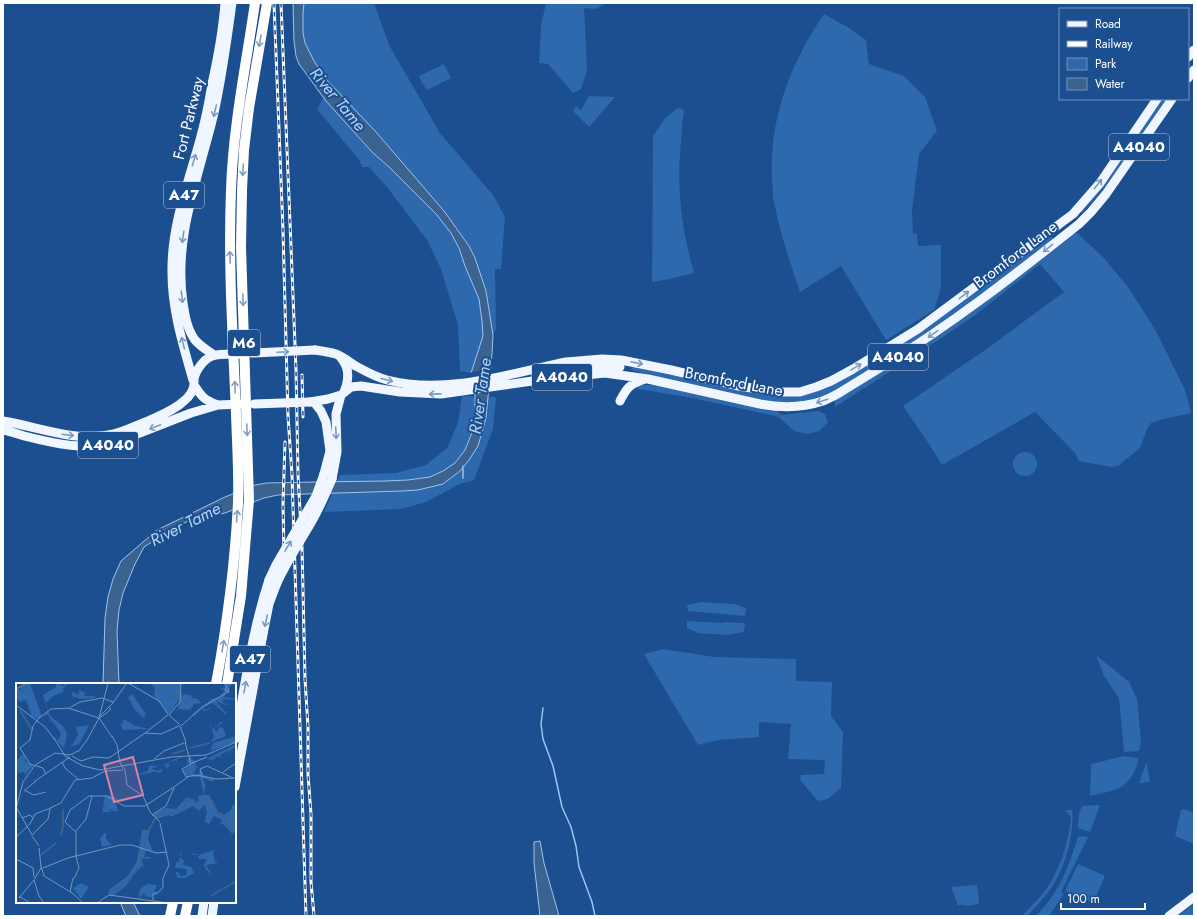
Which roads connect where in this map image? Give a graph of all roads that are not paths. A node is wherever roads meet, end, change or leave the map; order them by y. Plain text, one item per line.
1 (232, 3) edge
2 (255, 3) edge
3 (266, 3) edge
4 (225, 7) edge
5 (1157, 100) edge
6 (1171, 100) edge
7 (943, 311) junction
8 (951, 321) junction
9 (336, 354) junction
10 (214, 355) junction
11 (620, 367) dead end
12 (524, 371) junction
13 (648, 378) junction
14 (194, 382) junction
15 (493, 382) junction
16 (401, 388) junction
17 (343, 393) junction
18 (620, 401) dead end
19 (312, 402) junction
20 (218, 404) junction
21 (3, 421) edge
22 (3, 430) edge
23 (328, 476) junction
24 (273, 582) junction
25 (216, 683) edge
26 (227, 683) edge
27 (236, 734) edge
28 (236, 782) edge
29 (1194, 897) edge
30 (173, 903) edge
31 (188, 903) edge
32 (204, 903) edge
33 (214, 903) edge
34 (170, 916) edge
35 (185, 916) edge
36 (202, 916) edge
37 (212, 916) edge
38 (1169, 916) edge

1 -> 10 main road, Fort Parkway / A47
25 -> 2 highway, M6, bridge
3 -> 26 highway, M6, bridge
14 -> 4 main road, Fort Parkway / A47
7 -> 5 main road, Bromford Lane / A4040
6 -> 8 main road, Bromford Lane / A4040
7 - 8 main road
12 -> 7 main road, Bromford Lane / A4040
8 -> 13 main road, Bromford Lane / A4040
10 -> 9 main road, Bromford Lane, bridge
9 -> 16 main road, Bromford Lane / A4040
9 - 17 main road
10 - 14 main road
11 - 12 main road
12 - 15 main road, Bromford Lane / A4040
13 - 15 main road, Bromford Lane / A4040
13 - 18 main road
14 - 20 main road, Bromford Lane
21 -> 14 main road, A4040
15 - 16 main road, Bromford Lane / A4040
16 - 17 main road, Bromford Lane / A4040
17 - 19 main road, Bromford Lane
17 -> 23 main road, A47
19 - 20 main road, Bromford Lane, bridge
19 - 23 main road, A47
20 -> 22 main road, Bromford Lane / A4040
23 - 24 main road, A47, bridge
27 -> 24 main road, A47
24 -> 28 main road, A47
29 - 38 main road
30 - 34 highway
31 - 35 highway
32 - 36 main road
33 - 37 main road

